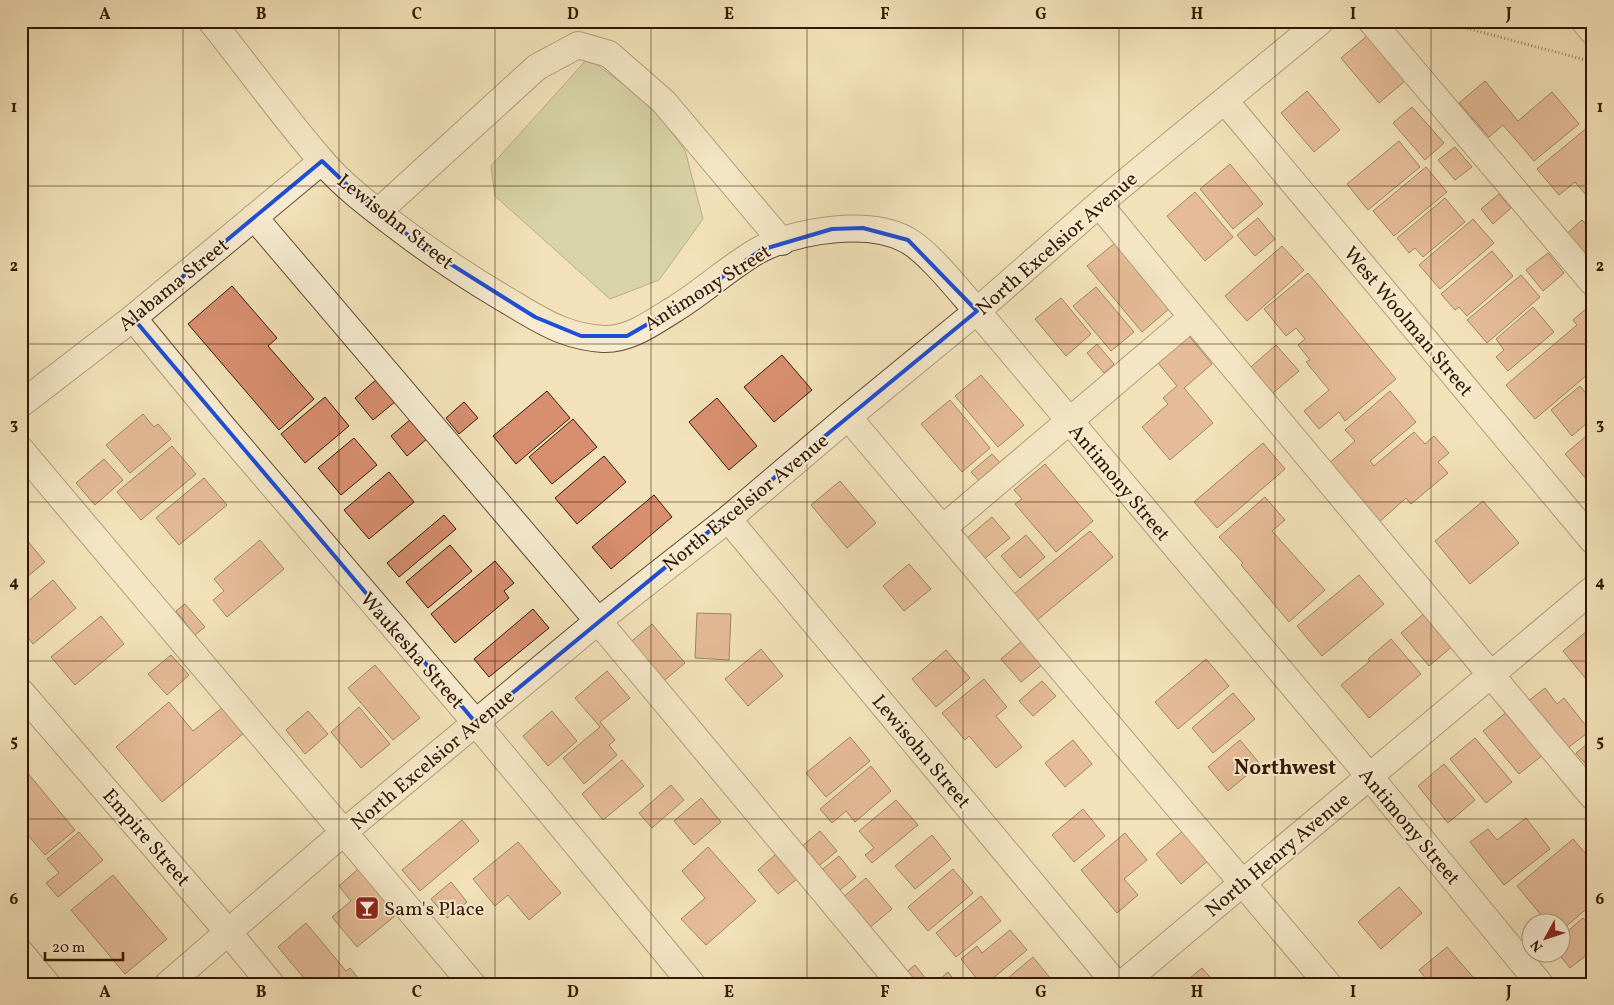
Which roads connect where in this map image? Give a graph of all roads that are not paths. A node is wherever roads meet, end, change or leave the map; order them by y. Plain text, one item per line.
1 (211, 21) edge
2 (1321, 21) edge
3 (1371, 21) edge
4 (1584, 21) edge
5 (1593, 32) edge
6 (1225, 101) junction
7 (322, 161) junction
8 (1099, 204) junction
9 (378, 212) junction
10 (254, 217) junction
11 (782, 242) junction
12 (1593, 283) edge
13 (977, 311) junction
14 (133, 318) junction
15 (1192, 318) junction
16 (606, 339) joint
17 (21, 404) edge
18 (848, 417) junction
19 (1068, 420) junction
20 (21, 450) edge
21 (728, 519) junction
22 (942, 528) junction
23 (1593, 541) edge
24 (1593, 589) edge
25 (598, 621) junction
26 (1491, 675) junction
27 (21, 692) edge
28 (476, 723) junction
29 (1370, 777) junction
30 (1593, 797) edge
31 (344, 832) junction
32 (1243, 882) junction
33 (229, 932) junction
34 (21, 953) edge
35 (47, 984) edge
36 (168, 984) edge
37 (270, 984) edge
38 (472, 984) edge
39 (692, 984) edge
40 (901, 984) edge
41 (1116, 984) edge
42 (1122, 984) edge
43 (1328, 984) edge
44 (1540, 984) edge

1 - 7 street, Lewisohn Street
2 - 6 street, North Excelsior Avenue
3 - 12 street
4 - 5 street
6 - 8 street, North Excelsior Avenue
6 - 23 street, West Woolman Street
7 - 9 street, Lewisohn Street
7 - 10 street, Alabama Street
8 - 13 street, North Excelsior Avenue
8 - 15 street
9 - 11 street
9 - 16 street, Lewisohn Street
10 - 14 street, Alabama Street
10 - 25 street
11 - 13 street, Antimony Street
11 - 16 street, Antimony Street
13 - 18 street, North Excelsior Avenue
13 - 19 street, Antimony Street
14 - 17 street, Alabama Street
14 - 28 street, Waukesha Street
15 - 19 street
15 - 26 street
18 - 21 street, North Excelsior Avenue
18 - 22 street
19 - 22 street
19 - 29 street, Antimony Street
20 - 31 street
21 - 25 street, North Excelsior Avenue
21 - 41 street, Lewisohn Street
22 - 32 street
24 - 26 street, North Henry Avenue
25 - 28 street, North Excelsior Avenue
25 - 40 street
26 - 29 street, North Henry Avenue
26 - 30 street
27 - 33 street, Empire Street
28 - 31 street, North Excelsior Avenue
28 - 39 street, Waukesha Street
29 - 32 street, North Henry Avenue
29 - 44 street, Antimony Street
31 - 33 street, North Excelsior Avenue
31 - 38 street
32 - 42 street, North Henry Avenue
32 - 43 street
33 - 36 street, North Excelsior Avenue
33 - 37 street, Empire Street
34 - 35 street

